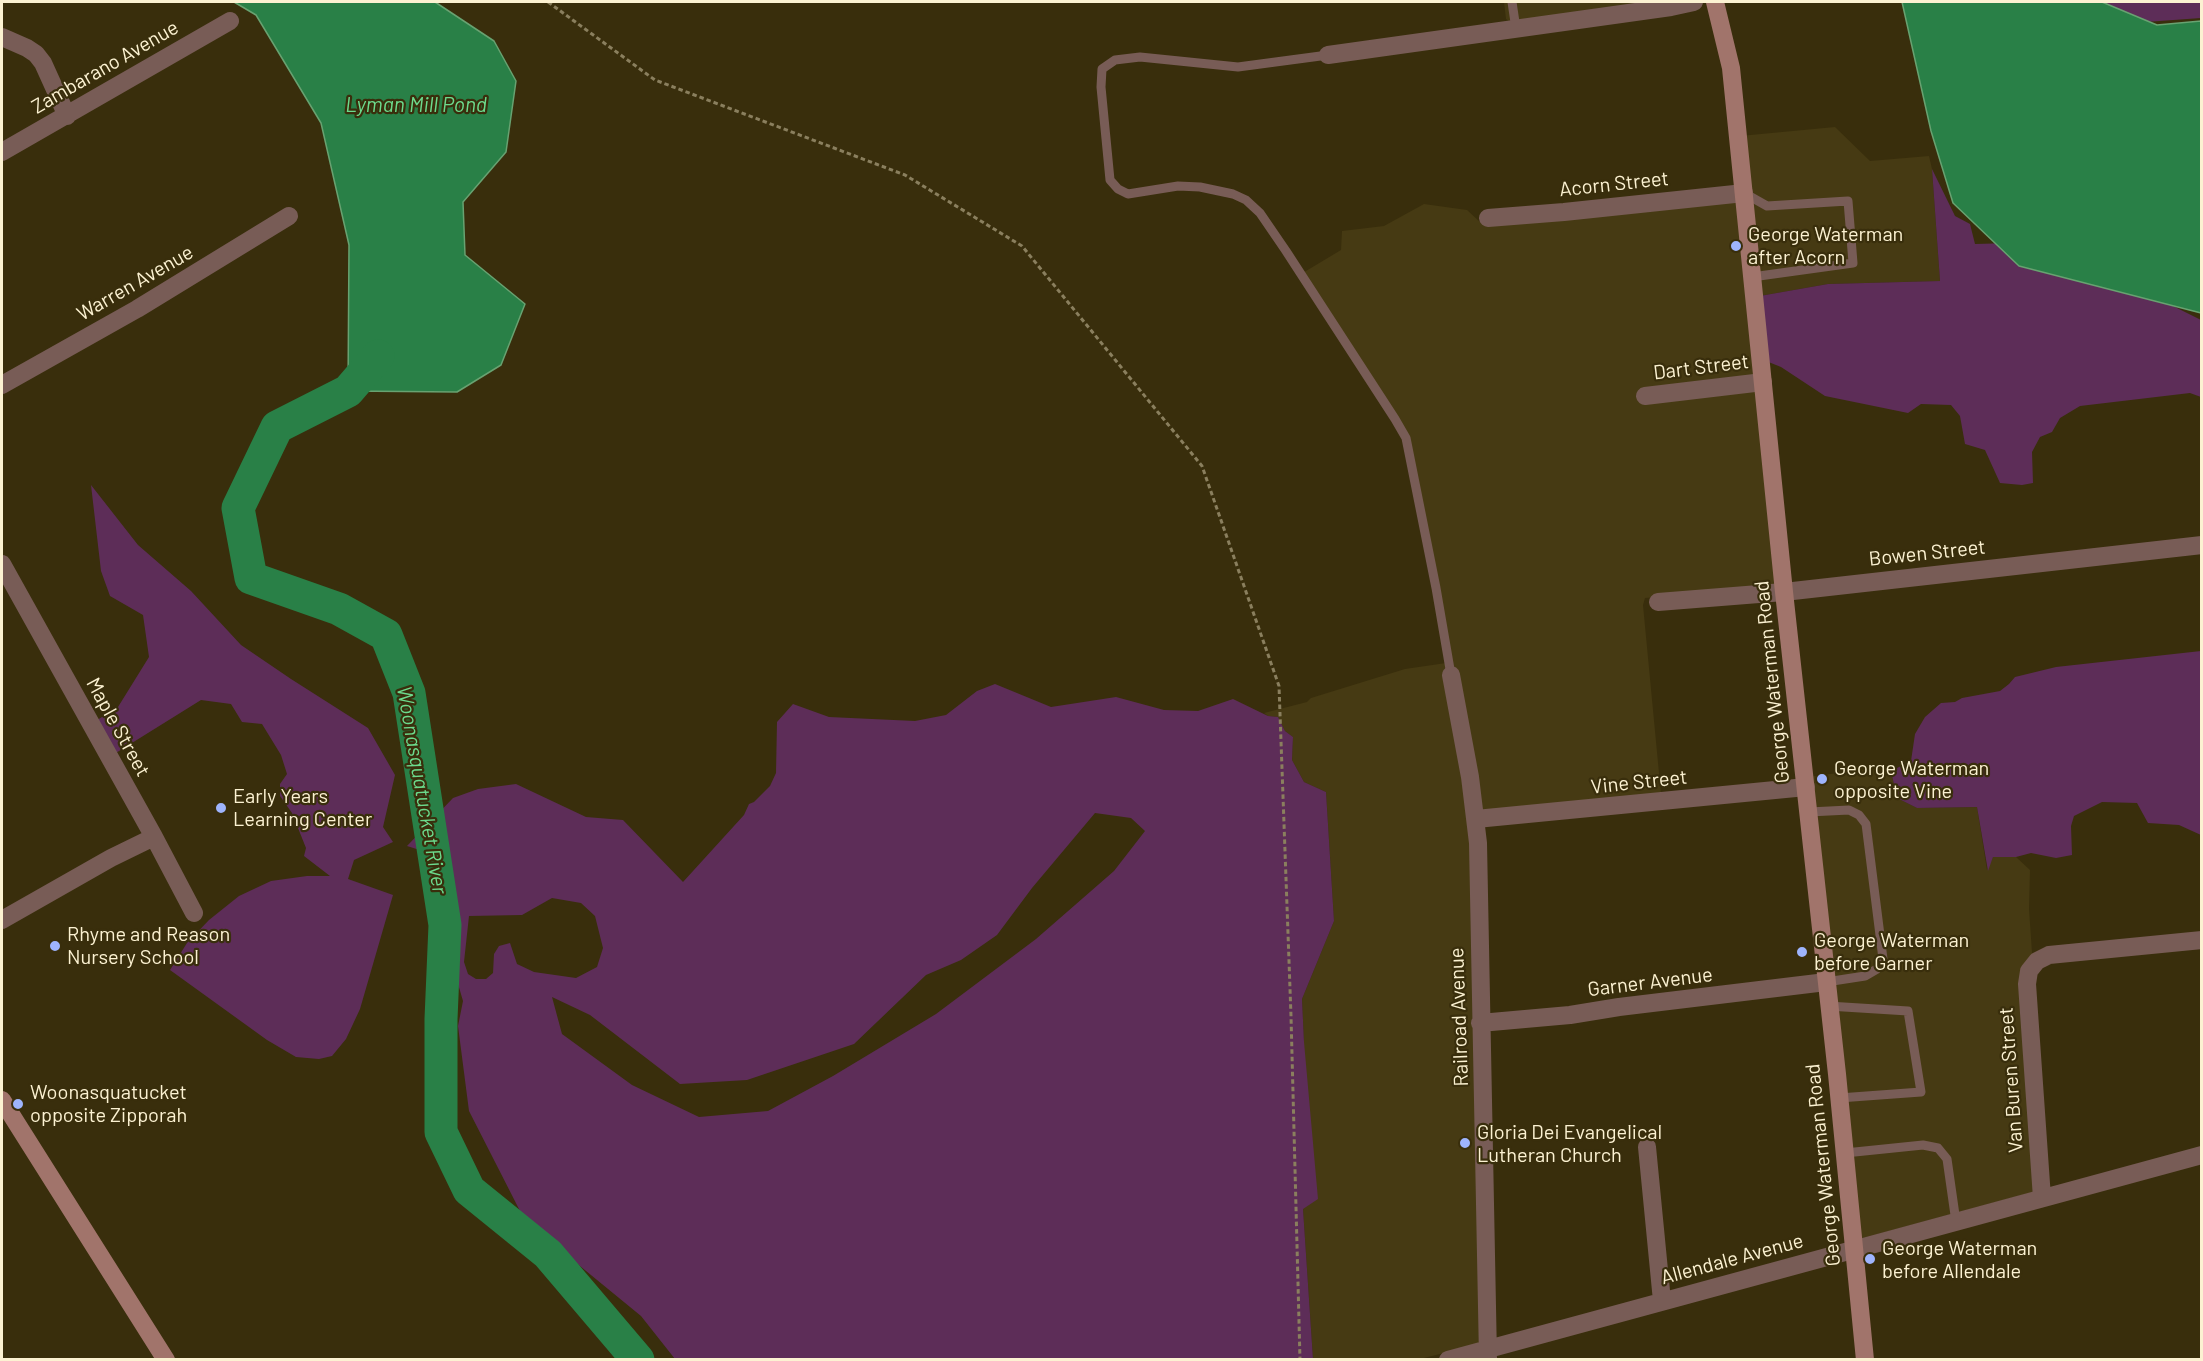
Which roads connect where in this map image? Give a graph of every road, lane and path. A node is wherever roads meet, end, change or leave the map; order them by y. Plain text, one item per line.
1 (548, 2) edge
2 (1512, 2) edge
3 (1694, 2) edge
4 (1714, 2) edge
5 (230, 21) dead end
6 (1516, 29) junction
7 (2, 37) edge
8 (1329, 55) joint
9 (67, 116) junction
10 (2, 152) edge
11 (1744, 194) junction
12 (289, 216) dead end
13 (1488, 218) dead end
14 (1752, 277) junction
15 (1762, 382) junction
16 (2, 385) edge
17 (1645, 396) dead end
18 (2202, 545) edge
19 (2, 564) edge
20 (1784, 592) junction
21 (1658, 602) dead end
22 (1451, 675) joint
23 (1806, 787) junction
24 (1809, 812) junction
25 (1476, 819) junction
26 (154, 837) junction
27 (194, 913) dead end
28 (2, 921) edge
29 (2202, 940) edge
30 (1826, 982) junction
31 (1828, 1006) junction
32 (1480, 1023) junction
33 (1839, 1098) junction
34 (2, 1100) edge
35 (1647, 1147) dead end
36 (1845, 1153) junction
37 (2202, 1155) edge
38 (2042, 1198) junction
39 (1956, 1222) junction
40 (1854, 1250) junction
41 (1662, 1301) junction
42 (1488, 1353) edge
43 (166, 1359) edge
44 (1300, 1359) edge
45 (1448, 1359) edge
46 (1865, 1359) edge

1 - 44 path
2 - 6 lane
3 - 6 street
4 - 11 main road, George Waterman Road
5 - 9 street, Zambarano Avenue
6 - 8 street
7 - 9 street
8 - 22 lane
9 - 10 street, Zambarano Avenue
11 - 13 street, Acorn Street
11 - 14 main road, George Waterman Road
11 - 14 lane
12 - 16 street, Warren Avenue
14 - 15 main road, George Waterman Road
15 - 17 street, Dart Street
15 - 20 main road, George Waterman Road
18 - 20 street, Bowen Street
19 - 26 street, Maple Street
20 - 21 street, Bowen Street
20 - 23 main road, George Waterman Road
22 - 25 street, Railroad Avenue
23 - 24 main road, George Waterman Road
23 - 25 street, Vine Street
24 - 30 main road, George Waterman Road
24 - 30 lane
25 - 32 street, Railroad Avenue
26 - 27 street, Maple Street
26 - 28 street
29 - 38 street, Van Buren Street
30 - 31 main road, George Waterman Road
30 - 32 street, Garner Avenue
31 - 33 main road, George Waterman Road
31 - 33 lane
32 - 42 street, Railroad Avenue
33 - 36 main road, George Waterman Road
34 - 43 main road
35 - 41 street
36 - 39 lane
36 - 40 main road, George Waterman Road
37 - 38 street, Allendale Avenue
38 - 39 street, Allendale Avenue
39 - 40 street, Allendale Avenue
40 - 41 street, Allendale Avenue
40 - 46 main road, George Waterman Road
41 - 42 street, Allendale Avenue
42 - 45 street, Allendale Avenue

